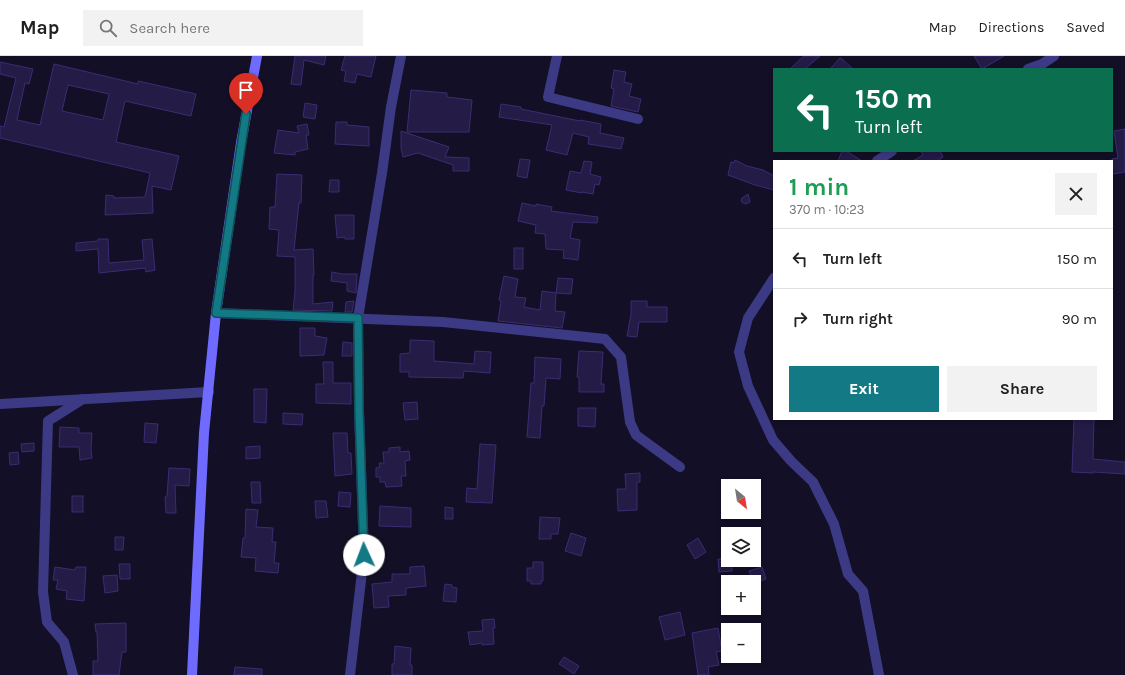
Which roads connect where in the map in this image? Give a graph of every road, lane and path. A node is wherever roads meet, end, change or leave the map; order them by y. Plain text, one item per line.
1 (257, 56) edge
2 (401, 56) edge
3 (557, 56) edge
4 (1054, 56) edge
5 (1031, 68) edge
6 (638, 119) dead end
7 (890, 152) edge
8 (878, 160) edge
9 (773, 280) edge
10 (216, 313) junction
11 (358, 318) junction
12 (209, 392) junction
13 (83, 399) junction
14 (0, 404) edge
15 (680, 468) dead end
16 (73, 675) edge
17 (192, 675) edge
18 (350, 675) edge
19 (879, 675) edge

1 - 10 main road
2 - 11 street
3 - 6 street
4 - 5 street
7 - 8 street
9 - 19 street
10 - 11 street
10 - 12 main road
11 - 15 street
11 - 18 street
12 - 13 street
12 - 17 main road
13 - 14 street
13 - 16 street

